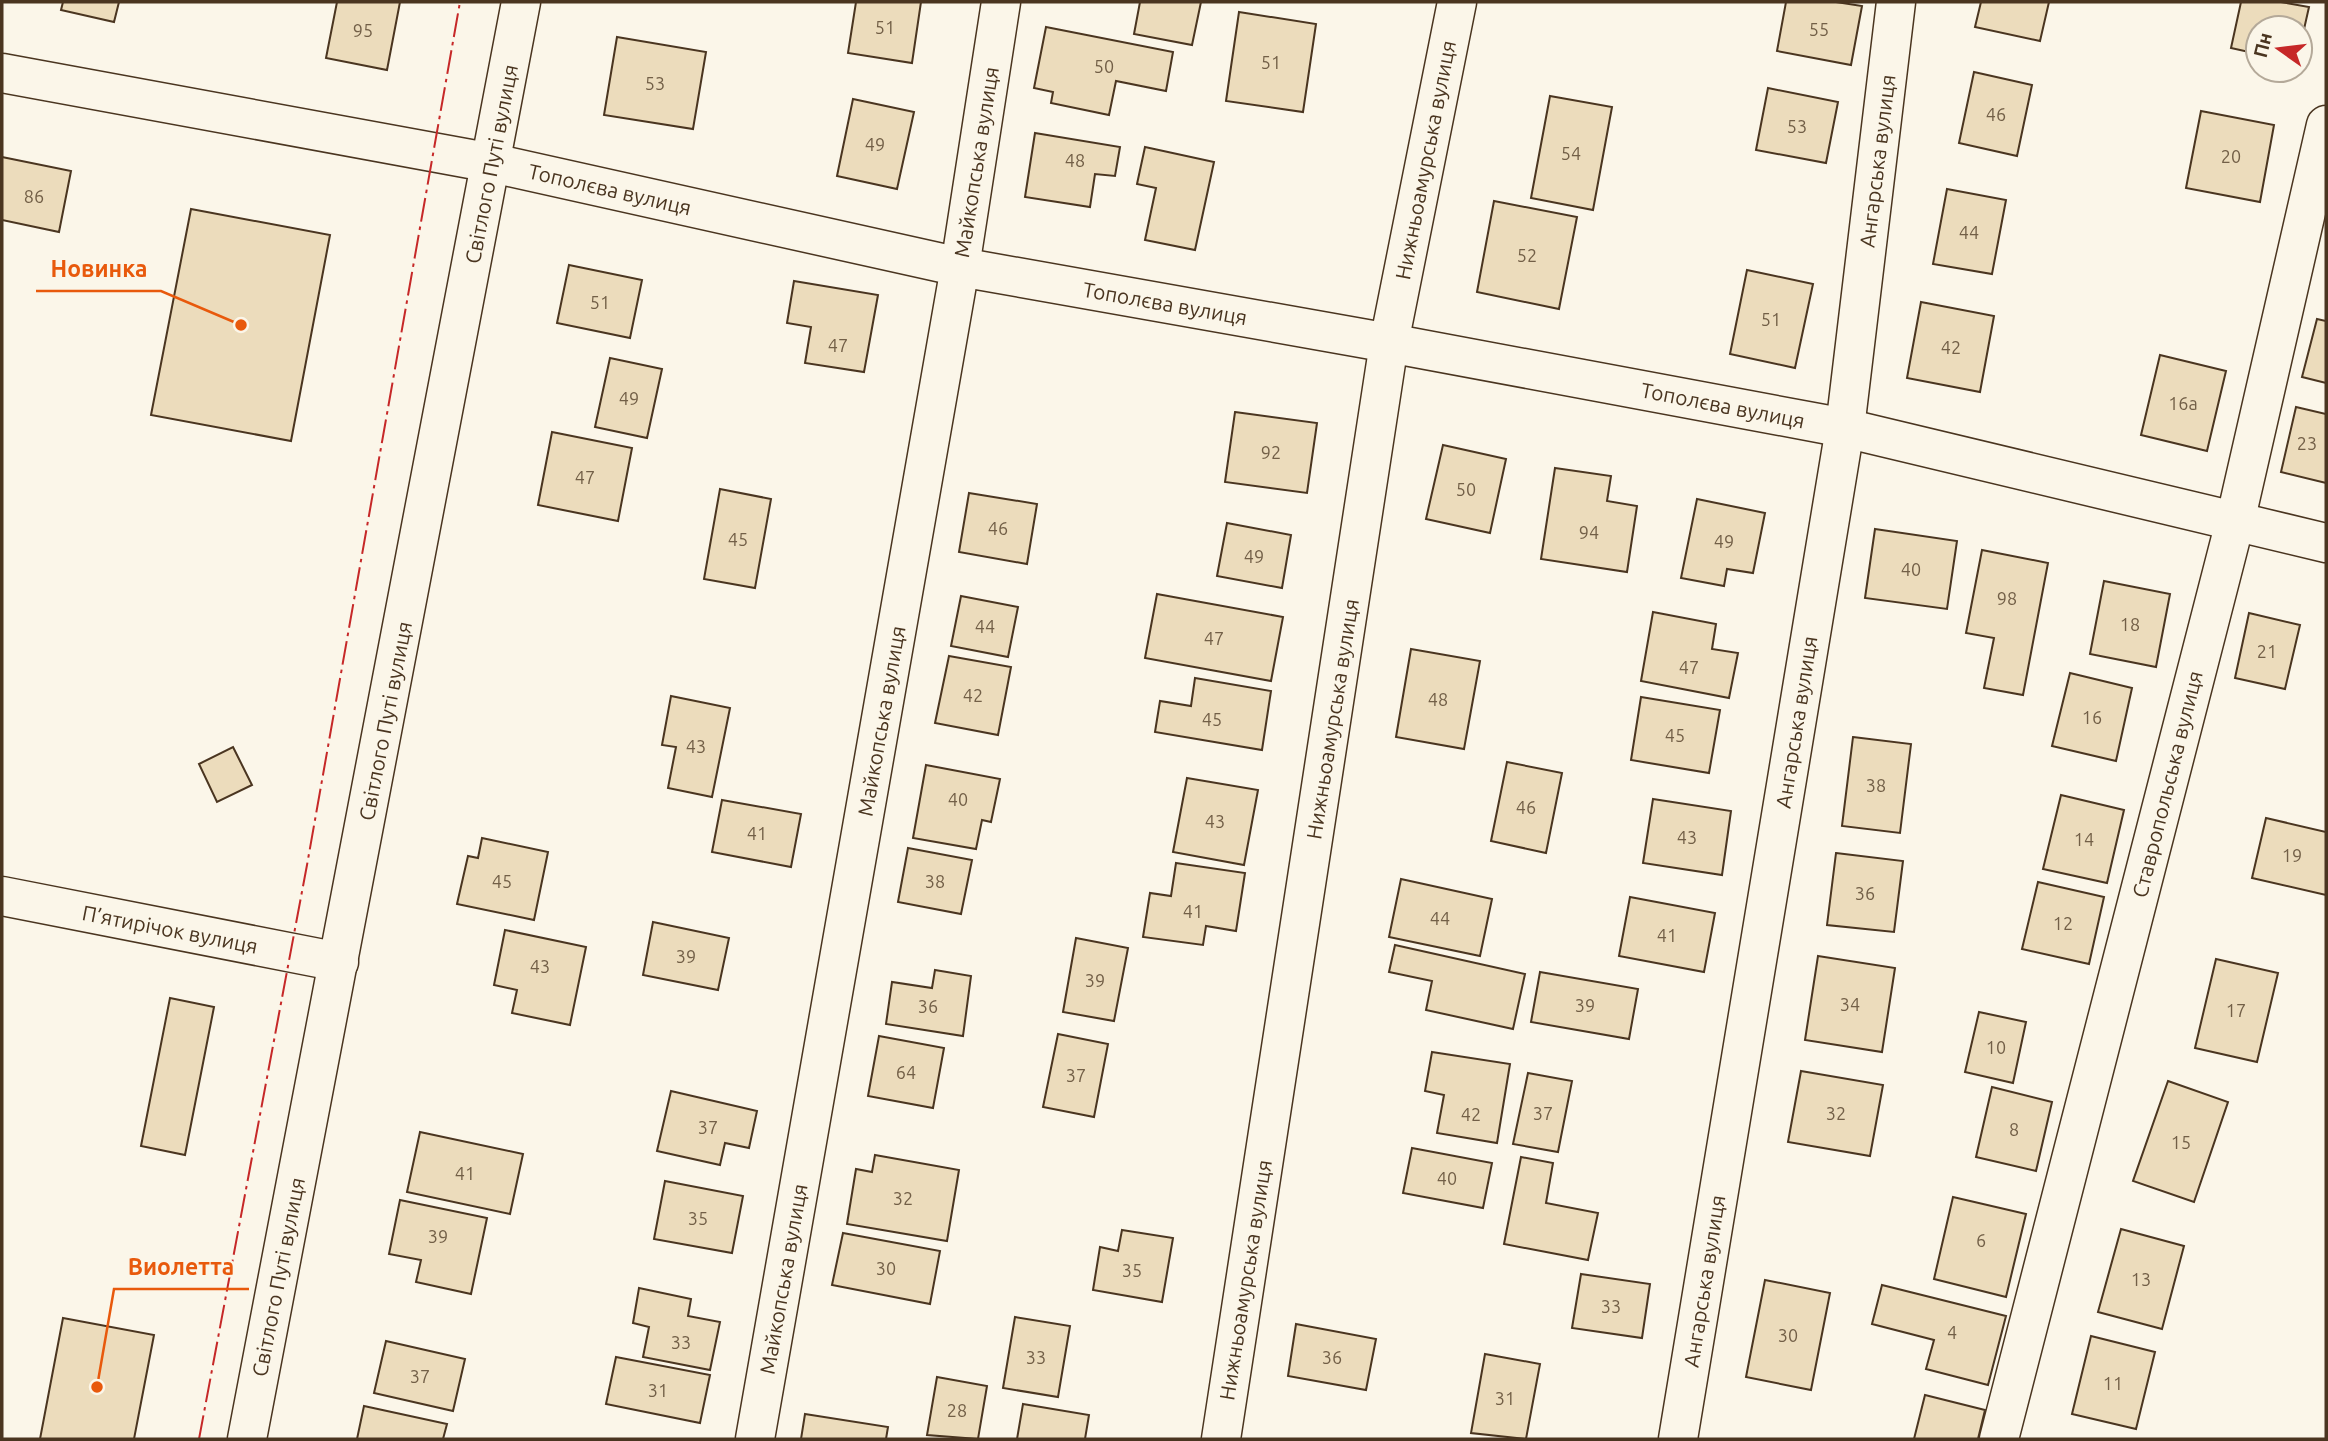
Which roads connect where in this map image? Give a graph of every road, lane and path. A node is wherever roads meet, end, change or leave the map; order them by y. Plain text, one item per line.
1 (521, 2) edge
2 (1002, 2) edge
3 (1457, 2) edge
4 (1896, 2) edge
5 (2, 73) edge
6 (2326, 125) edge
7 (492, 163) junction
8 (960, 267) junction
9 (1389, 343) junction
10 (1845, 428) junction
11 (2235, 522) junction
12 (2326, 543) edge
13 (2, 896) edge
14 (339, 962) junction
15 (247, 1439) edge
16 (755, 1439) edge
17 (1221, 1439) edge
18 (1678, 1439) edge
19 (1998, 1439) edge

1 - 7 street, Світлого Путі вулиця
2 - 8 street, Майкопська вулиця
3 - 9 street, Нижньоамурська вулиця
4 - 10 street, Ангарська вулиця
5 - 7 street, Тополєва вулиця
6 - 11 street, Ставропольська вулиця
7 - 8 street, Тополєва вулиця
7 - 14 street, Світлого Путі вулиця
8 - 9 street, Тополєва вулиця
8 - 16 street, Майкопська вулиця
9 - 10 street, Тополєва вулиця
9 - 17 street, Нижньоамурська вулиця
10 - 11 street, Тополєва вулиця
10 - 18 street, Ангарська вулиця
11 - 12 street, Тополєва вулиця
11 - 19 street, Ставропольська вулиця
13 - 14 street, П’ятирічок вулиця
14 - 15 street, Світлого Путі вулиця

